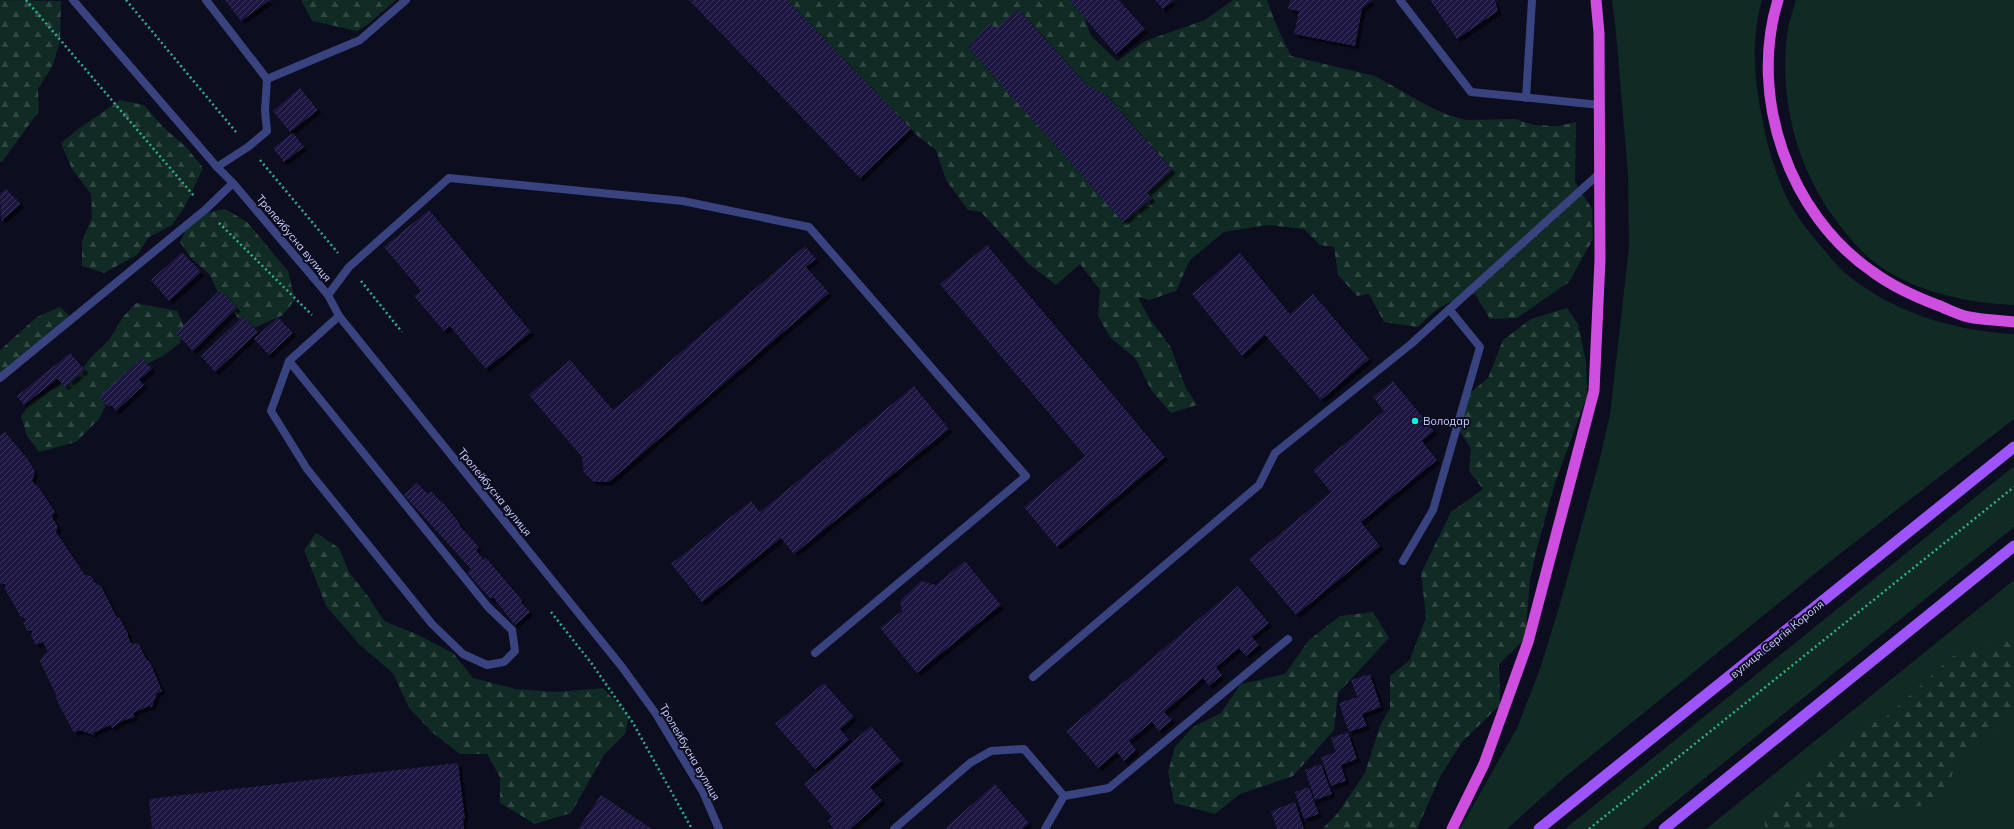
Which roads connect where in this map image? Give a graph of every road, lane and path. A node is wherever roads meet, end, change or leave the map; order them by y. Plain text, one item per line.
1 (26, 0) edge
2 (73, 0) edge
3 (126, 0) edge
4 (206, 0) edge
5 (406, 0) edge
6 (1400, 0) edge
7 (1532, 0) edge
8 (1596, 0) edge
9 (1778, 0) edge
10 (267, 79) junction
11 (1526, 98) junction
12 (1600, 105) junction
13 (248, 147) junction
14 (217, 167) junction
15 (1601, 172) junction
16 (233, 183) junction
17 (206, 209) junction
18 (349, 267) junction
19 (328, 296) junction
20 (1449, 309) junction
21 (339, 316) junction
22 (2014, 322) edge
23 (326, 328) junction
24 (402, 332) dead end
25 (289, 361) junction
26 (0, 378) edge
27 (2014, 447) edge
28 (2014, 487) edge
29 (2014, 546) edge
30 (1403, 561) dead end
31 (548, 608) dead end
32 (1288, 639) dead end
33 (815, 653) dead end
34 (1033, 677) dead end
35 (1064, 796) junction
36 (692, 829) edge
37 (719, 829) edge
38 (894, 829) edge
39 (1044, 829) edge
40 (1452, 829) edge
41 (1538, 829) edge
42 (1589, 829) edge
43 (1664, 829) edge

1 - 17 path
2 - 14 street, Тролейбусна вулиця
3 - 13 path
4 - 10 street
5 - 10 street
6 - 11 street
7 - 11 street
8 - 12 highway
9 - 22 highway
10 - 13 street
11 - 12 street
12 - 15 highway
13 - 14 street
13 - 18 path
14 - 16 street, Тролейбусна вулиця
15 - 20 street
15 - 40 highway
16 - 17 street
16 - 19 street, Тролейбусна вулиця
17 - 23 path
17 - 26 street
18 - 19 street
18 - 24 path
18 - 33 street
19 - 21 street, Тролейбусна вулиця
20 - 30 street
20 - 34 street
21 - 23 street
21 - 37 street, Тролейбусна вулиця
23 - 25 street
25 - 25 street
27 - 41 main road, вулиця Сергія Короля
28 - 42 path
29 - 43 main road
31 - 36 path
32 - 35 street
35 - 38 street
35 - 39 street

